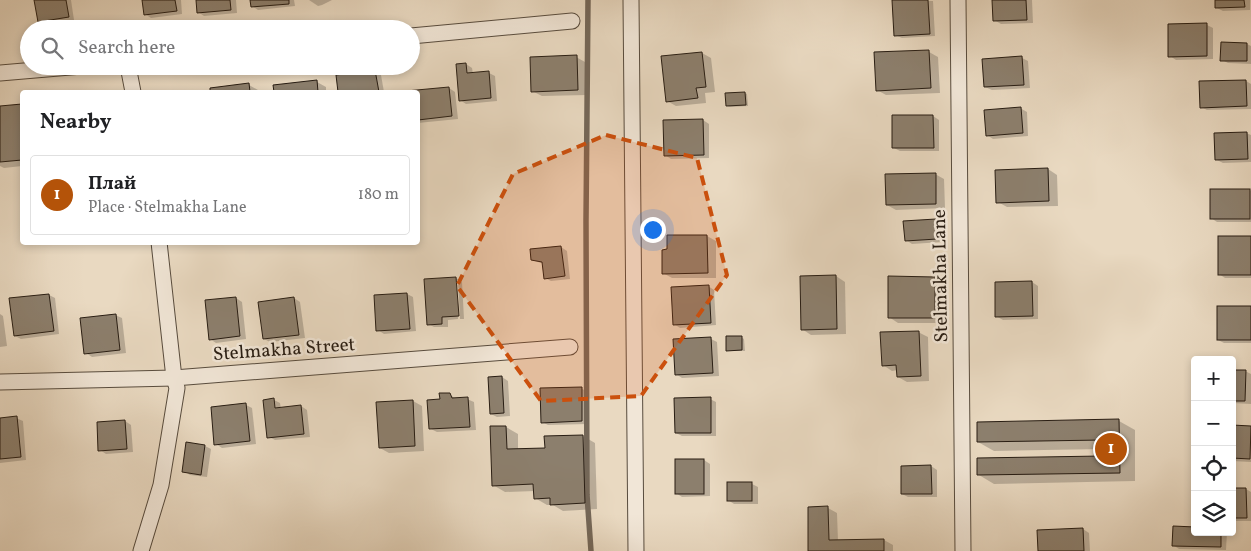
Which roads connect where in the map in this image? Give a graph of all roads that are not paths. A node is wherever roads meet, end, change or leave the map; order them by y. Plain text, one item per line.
1 (632, 0) edge
2 (958, 0) edge
3 (572, 21) dead end
4 (420, 35) edge
5 (20, 71) edge
6 (0, 73) edge
7 (130, 75) edge
8 (133, 90) edge
9 (159, 245) edge
10 (570, 347) dead end
11 (174, 378) junction
12 (0, 382) edge
13 (141, 551) edge
14 (636, 551) edge
15 (964, 551) edge

1 - 14 street
2 - 15 street, Stelmakha Lane
3 - 4 street
5 - 6 street
7 - 8 street
9 - 11 street
10 - 11 street, Stelmakha Street
11 - 12 street, Stelmakha Street
11 - 13 street

